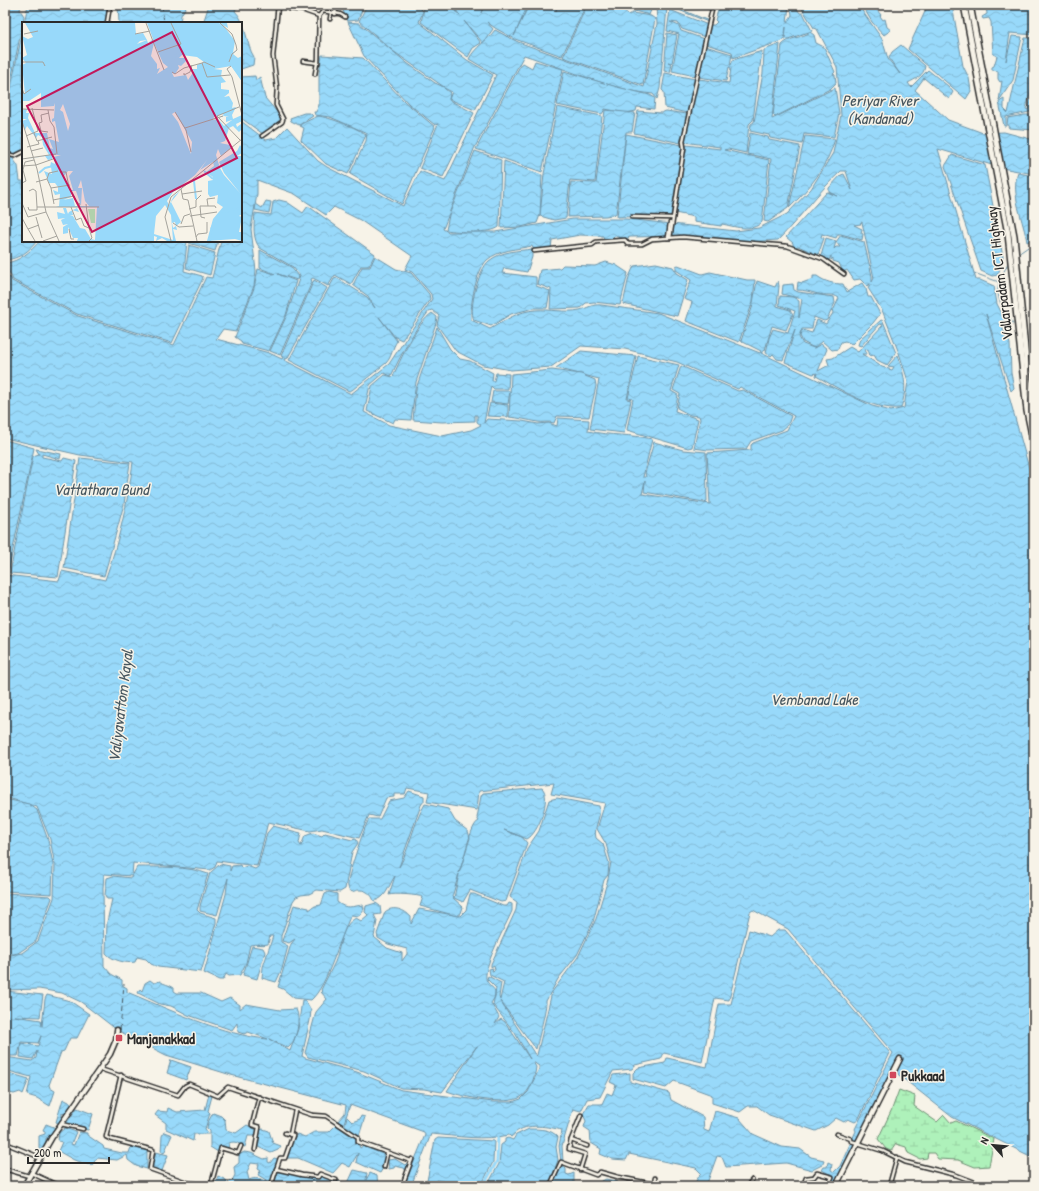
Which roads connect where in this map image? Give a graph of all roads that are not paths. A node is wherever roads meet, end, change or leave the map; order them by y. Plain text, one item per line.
1 (110, 5) edge
2 (278, 5) edge
3 (283, 5) edge
4 (303, 5) edge
5 (713, 5) edge
6 (964, 5) edge
7 (970, 5) edge
8 (336, 8) dead end
9 (303, 10) junction
10 (331, 13) junction
11 (335, 14) junction
12 (319, 16) junction
13 (345, 17) dead end
14 (330, 19) dead end
15 (107, 22) edge
16 (303, 61) dead end
17 (317, 63) junction
18 (315, 74) dead end
19 (991, 124) junction
20 (262, 136) dead end
21 (22, 152) edge
22 (5, 154) edge
23 (632, 217) dead end
24 (671, 219) junction
25 (669, 238) junction
26 (534, 251) dead end
27 (844, 274) dead end
28 (1019, 315) junction
29 (1034, 419) edge
30 (1034, 445) edge
31 (117, 1030) dead end
32 (900, 1059) dead end
33 (100, 1069) junction
34 (121, 1075) junction
35 (259, 1097) junction
36 (295, 1110) junction
37 (581, 1115) dead end
38 (61, 1124) junction
39 (83, 1129) dead end
40 (285, 1133) dead end
41 (837, 1134) dead end
42 (290, 1135) junction
43 (571, 1140) junction
44 (5, 1143) edge
45 (857, 1144) junction
46 (240, 1146) dead end
47 (587, 1146) dead end
48 (255, 1150) dead end
49 (387, 1154) junction
50 (39, 1157) junction
51 (897, 1157) junction
52 (384, 1167) dead end
53 (5, 1169) edge
54 (276, 1169) junction
55 (580, 1170) junction
56 (30, 1174) junction
57 (655, 1178) dead end
58 (336, 1180) dead end
59 (752, 1180) dead end
60 (654, 1185) edge
61 (24, 1186) edge
62 (59, 1186) edge
63 (271, 1186) edge
64 (402, 1186) edge
65 (550, 1186) edge
66 (663, 1186) edge
67 (747, 1186) edge
68 (803, 1186) edge
69 (828, 1186) edge
70 (836, 1186) edge
71 (889, 1186) edge
72 (985, 1186) edge

1 - 15 street
2 - 20 street
3 - 9 street
4 - 9 street
5 - 24 street
6 - 19 highway, Vallarpadam ICT Highway
7 - 19 highway, Vallarpadam ICT Highway
8 - 11 street
9 - 12 street
10 - 11 street
10 - 12 street
10 - 14 street
11 - 13 street
12 - 17 street
16 - 17 street
17 - 18 street
19 - 28 highway, Vallarpadam ICT Highway
21 - 22 street
23 - 24 street
24 - 25 street
25 - 26 street
25 - 27 street
28 - 29 highway, Vallarpadam ICT Highway
28 - 30 highway, Vallarpadam ICT Highway
31 - 33 street
32 - 45 street
33 - 34 street
33 - 38 street
34 - 35 street
34 - 46 street
35 - 36 street
35 - 48 street
36 - 42 street
36 - 49 street
37 - 43 street
38 - 39 street
38 - 50 street
40 - 42 street
41 - 45 street
42 - 54 street
43 - 47 street
43 - 55 street
44 - 50 street
45 - 51 street
45 - 70 street
49 - 52 street
49 - 64 street
50 - 56 street
51 - 71 street
51 - 72 street
53 - 56 street
54 - 58 street
54 - 63 street
55 - 60 street
55 - 65 street
56 - 61 street
56 - 62 street
57 - 60 street
59 - 67 street
60 - 66 street
68 - 69 street

